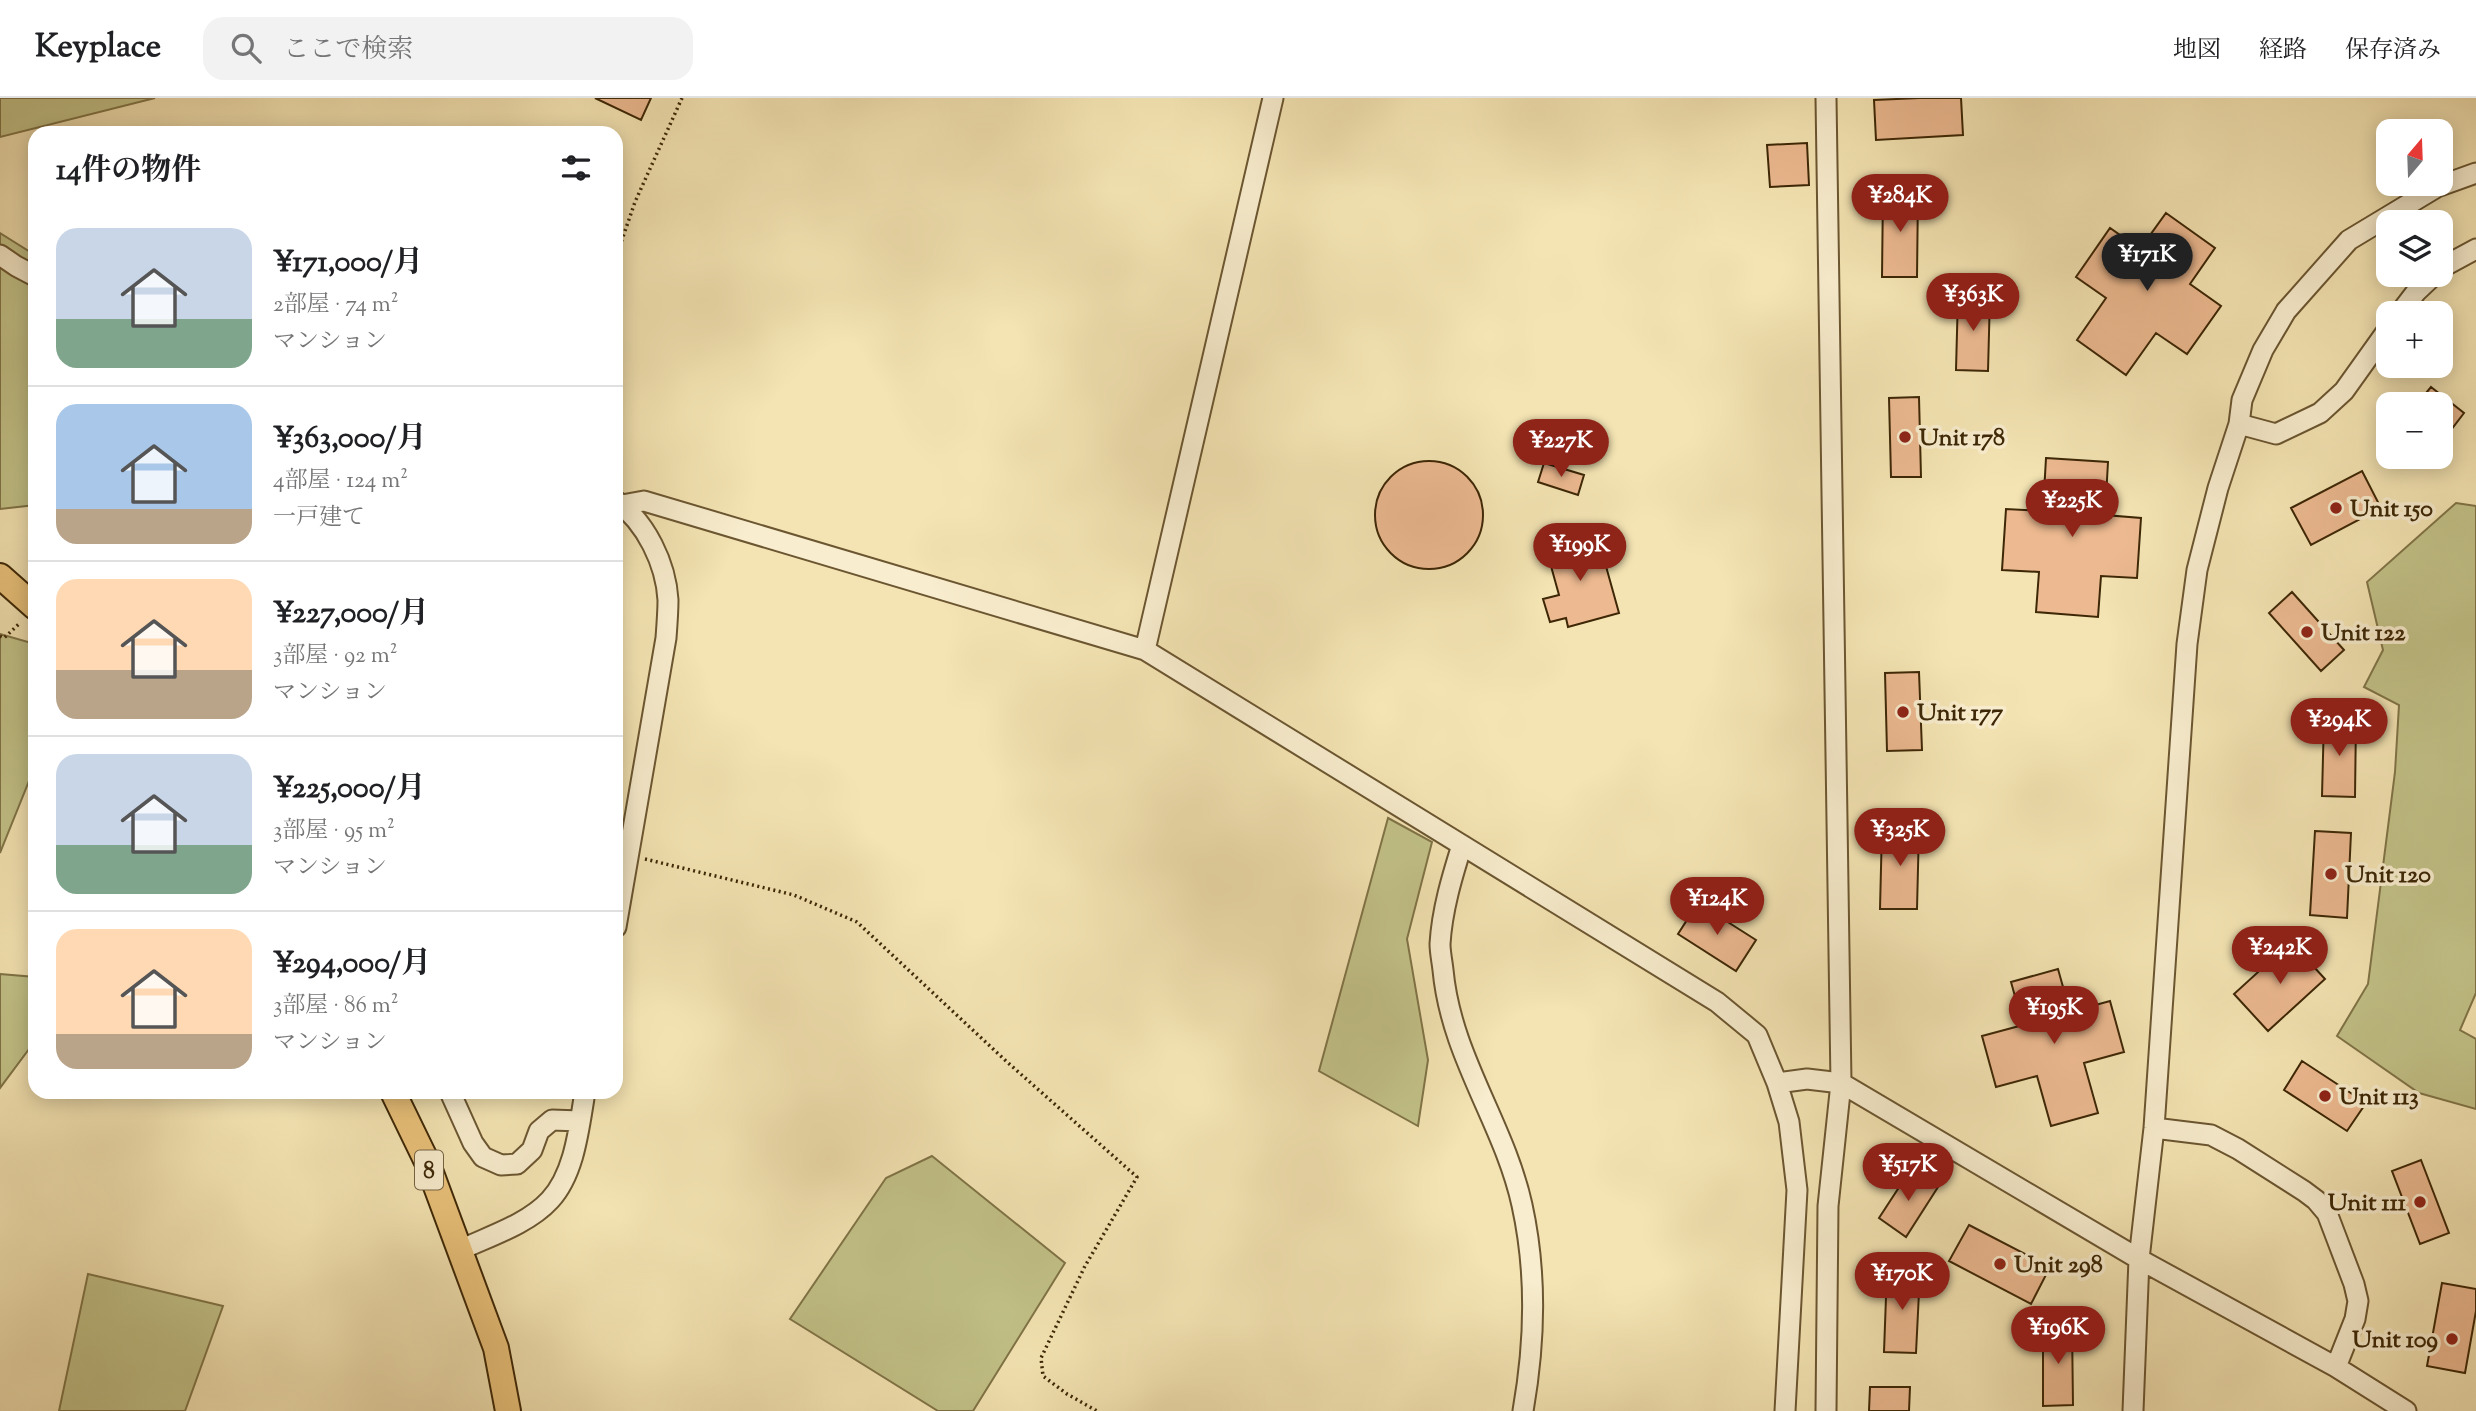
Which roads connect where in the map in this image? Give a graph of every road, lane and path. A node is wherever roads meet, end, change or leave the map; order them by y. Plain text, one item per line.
1 (682, 98) edge
2 (1273, 98) edge
3 (1826, 98) edge
4 (2476, 173) edge
5 (623, 237) edge
6 (2476, 249) edge
7 (0, 255) edge
8 (2453, 261) edge
9 (28, 273) edge
10 (2421, 287) edge
11 (2409, 301) edge
12 (2376, 346) edge
13 (2239, 424) junction
14 (623, 503) edge
15 (623, 508) edge
16 (0, 576) edge
17 (28, 611) edge
18 (28, 615) edge
19 (0, 636) edge
20 (1145, 650) junction
21 (1462, 845) junction
22 (629, 855) junction
23 (623, 888) edge
24 (1777, 1083) junction
25 (1841, 1083) junction
26 (396, 1099) edge
27 (453, 1099) edge
28 (584, 1099) edge
29 (580, 1121) junction
30 (2154, 1128) junction
31 (460, 1250) junction
32 (2139, 1259) junction
33 (2336, 1367) junction
34 (509, 1411) edge
35 (1097, 1411) edge
36 (1523, 1411) edge
37 (1785, 1411) edge
38 (1826, 1411) edge
39 (2133, 1411) edge
40 (2406, 1411) edge

1 - 5 path
2 - 20 street
3 - 25 street
4 - 13 street
6 - 8 street
7 - 9 street
10 - 11 street
12 - 13 street
13 - 30 street
14 - 20 street
15 - 22 street
16 - 17 main road
18 - 19 path
20 - 21 street
21 - 24 street
21 - 36 street
22 - 23 street
22 - 35 path
24 - 25 street
24 - 37 street
25 - 32 street
25 - 38 street
26 - 31 main road, 8
27 - 29 street
28 - 29 street
29 - 31 street
30 - 32 street
30 - 33 street
31 - 34 main road, 8
32 - 33 street
32 - 39 street
33 - 40 street

